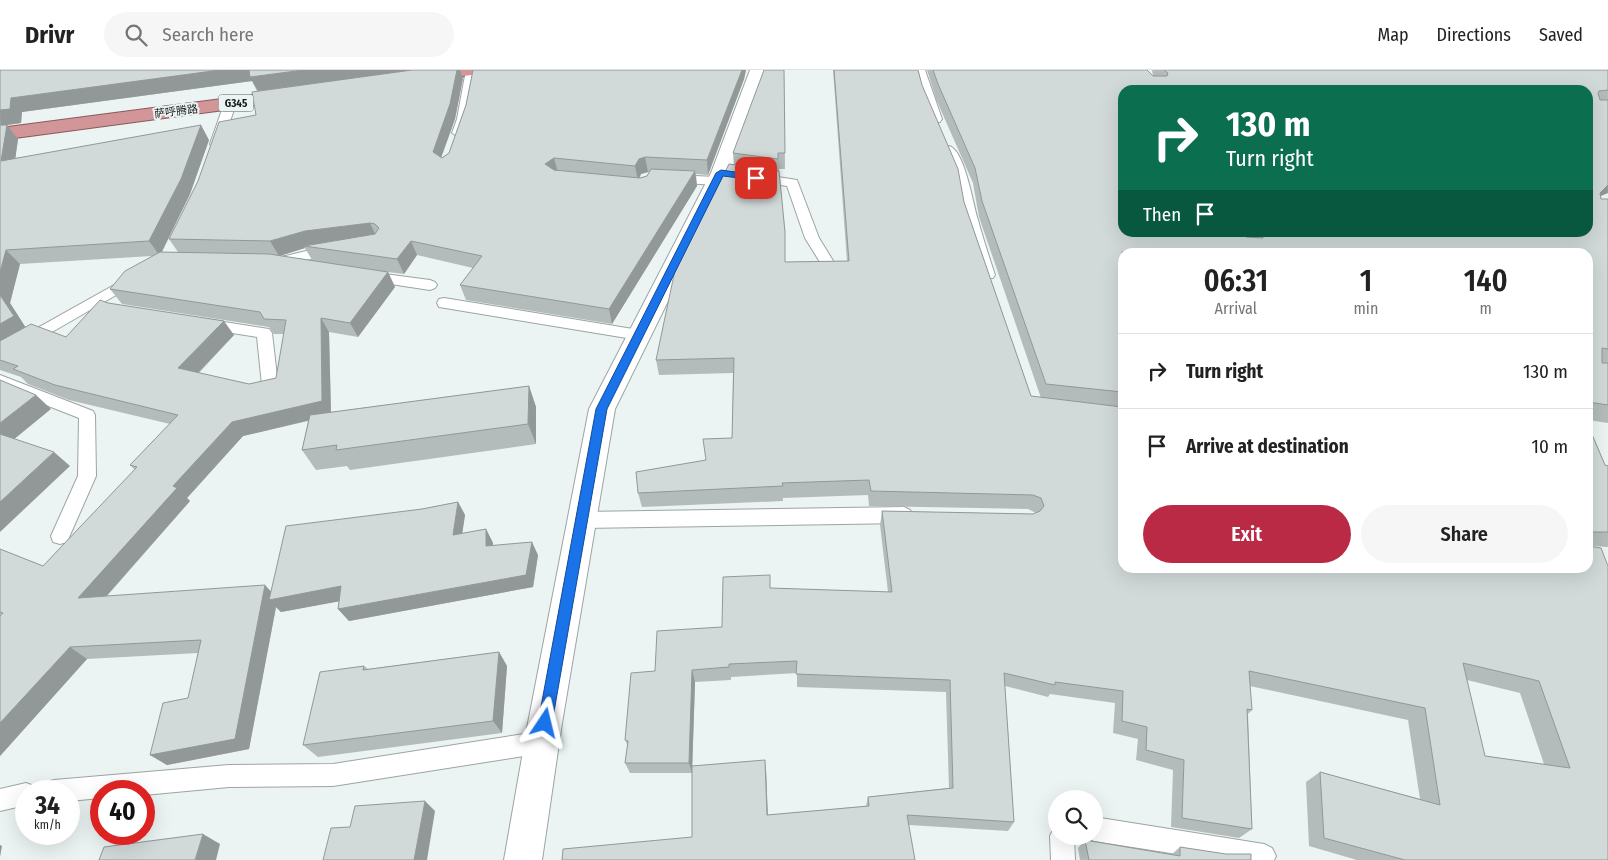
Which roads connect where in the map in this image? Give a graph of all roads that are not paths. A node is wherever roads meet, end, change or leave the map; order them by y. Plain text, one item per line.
1 (472, 70) edge
2 (759, 70) edge
3 (919, 70) edge
4 (404, 80) edge
5 (307, 93) edge
6 (230, 104) junction
7 (0, 134) edge
8 (454, 143) edge
9 (212, 158) edge
10 (731, 176) junction
11 (658, 178) edge
12 (340, 249) edge
13 (260, 262) edge
14 (278, 262) junction
15 (316, 269) edge
16 (833, 272) edge
17 (143, 273) edge
18 (354, 275) edge
19 (430, 285) dead end
20 (994, 292) edge
21 (96, 300) junction
22 (444, 303) dead end
23 (112, 308) edge
24 (187, 322) edge
25 (639, 335) junction
26 (0, 356) edge
27 (0, 381) edge
28 (270, 385) edge
29 (922, 516) edge
30 (582, 520) junction
31 (60, 536) dead end
32 (542, 742) junction
33 (80, 789) edge
34 (15, 795) edge
35 (0, 800) edge
36 (1103, 830) edge
37 (1062, 845) edge
38 (1264, 856) dead end
39 (523, 860) edge
40 (1063, 860) edge

1 - 4 highway
1 - 8 lane
2 - 10 street
3 - 20 lane
5 - 6 highway, 萨呼腾路 / G345
6 - 7 highway, 萨呼腾路 / G345
6 - 9 lane
10 - 11 lane
10 - 16 lane
10 - 25 street
12 - 14 lane
13 - 14 lane
14 - 15 lane
17 - 21 lane
18 - 19 lane
21 - 23 lane
21 - 26 lane
22 - 25 lane
24 - 28 lane
25 - 30 street
27 - 31 lane
29 - 30 lane
30 - 32 street
32 - 33 lane
32 - 39 street
34 - 35 lane
36 - 38 lane
37 - 40 lane

